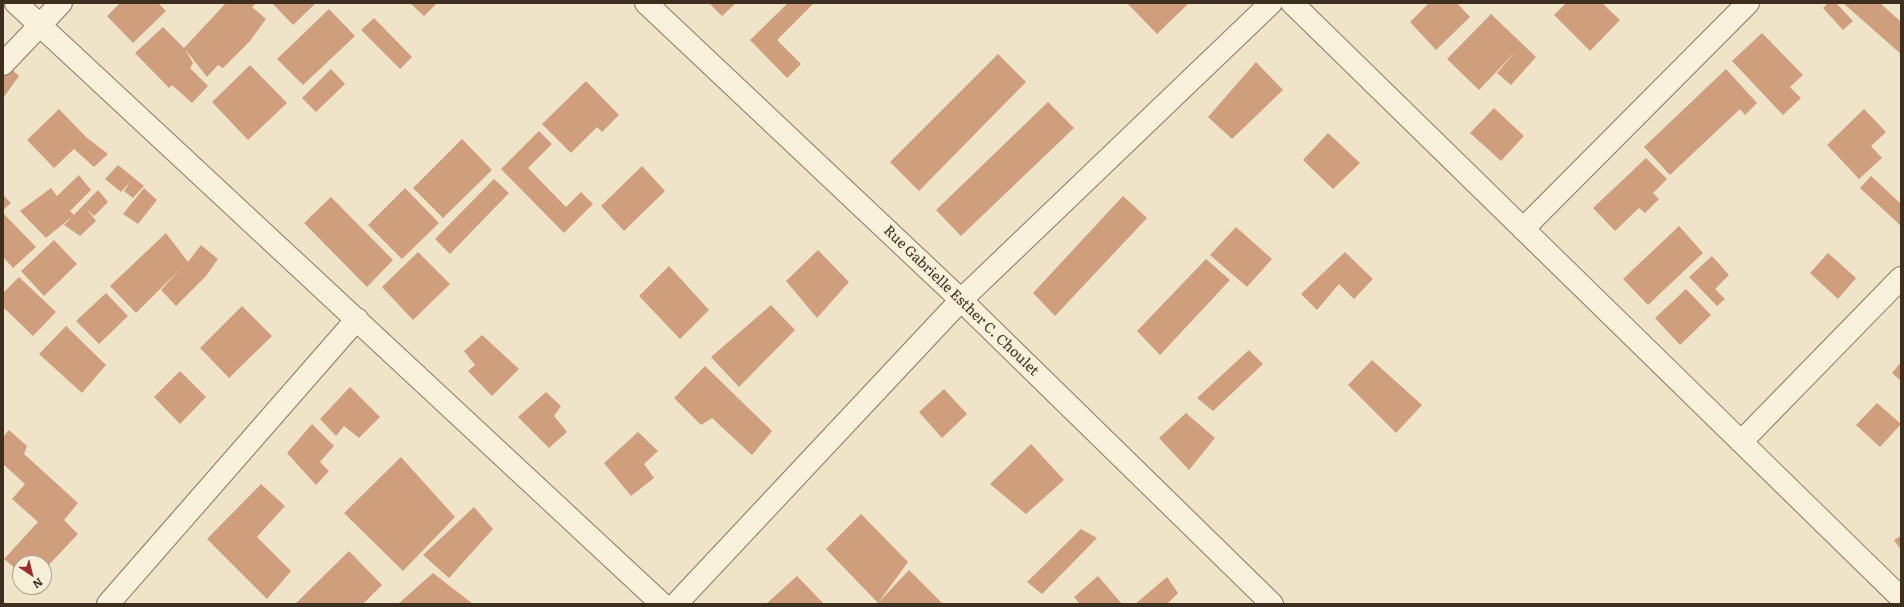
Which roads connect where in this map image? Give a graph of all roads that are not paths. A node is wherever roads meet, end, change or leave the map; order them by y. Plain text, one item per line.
1 (16, 3) edge
2 (61, 3) edge
3 (646, 3) edge
4 (1271, 3) edge
5 (1292, 3) edge
6 (1748, 3) edge
7 (39, 26) junction
8 (3, 64) edge
9 (1523, 229) junction
10 (1901, 278) edge
11 (962, 300) junction
12 (357, 319) junction
13 (1741, 442) junction
14 (1901, 598) edge
15 (108, 604) edge
16 (662, 604) edge
17 (676, 604) edge
18 (1272, 604) edge

1 - 7 street
2 - 7 street
3 - 11 street, Rue Gabrielle Esther C. Choulet
4 - 11 street
5 - 9 street
6 - 9 street
7 - 8 street
7 - 12 street
9 - 13 street
10 - 13 street
11 - 17 street
11 - 18 street, Rue Gabrielle Esther C. Choulet
12 - 15 street
12 - 16 street
13 - 14 street

